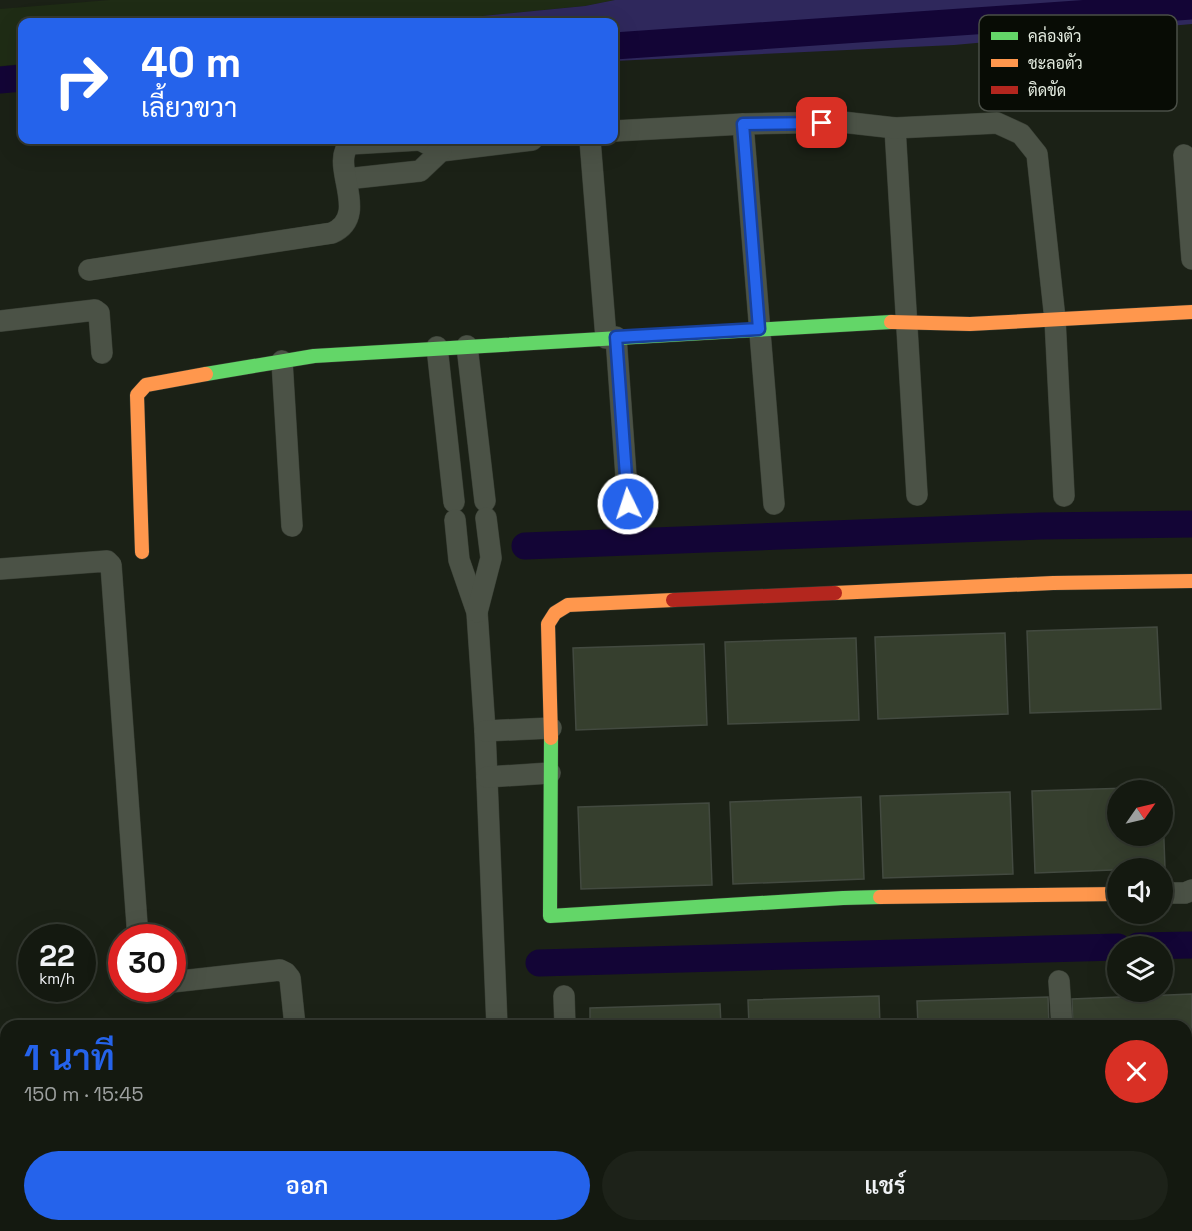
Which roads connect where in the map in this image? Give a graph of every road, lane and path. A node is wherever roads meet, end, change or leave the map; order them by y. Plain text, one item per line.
1 (743, 124) junction
2 (896, 128) junction
3 (618, 131) edge
4 (350, 144) edge
5 (428, 144) edge
6 (499, 144) edge
7 (590, 144) edge
8 (441, 151) junction
9 (1184, 155) dead end
10 (346, 179) junction
11 (1192, 259) edge
12 (89, 270) dead end
13 (1192, 312) edge
14 (1055, 319) junction
15 (0, 321) edge
16 (907, 321) junction
17 (759, 329) junction
18 (611, 338) junction
19 (467, 346) junction
20 (436, 348) junction
21 (102, 353) dead end
22 (282, 361) junction
23 (917, 495) dead end
24 (1064, 496) dead end
25 (628, 504) dead end
26 (774, 504) dead end
27 (292, 526) dead end
28 (142, 552) dead end
29 (0, 569) edge
30 (1192, 581) edge
31 (477, 612) junction
32 (551, 728) junction
33 (485, 731) junction
34 (550, 773) junction
35 (487, 777) junction
36 (1192, 890) edge
37 (1173, 893) edge
38 (1107, 894) edge
39 (137, 924) edge
40 (186, 980) edge
41 (1059, 981) dead end
42 (564, 996) dead end
43 (294, 1020) edge
44 (496, 1020) edge
45 (565, 1020) edge
46 (1062, 1020) edge

1 - 2 street
1 - 3 street
1 - 17 street
2 - 14 street
2 - 16 street
4 - 10 street
5 - 8 street
6 - 8 street
7 - 18 street
8 - 10 street
9 - 11 street
10 - 12 street
13 - 14 street
14 - 16 street
14 - 24 street
15 - 21 street
16 - 17 street
16 - 23 street
17 - 18 street
17 - 26 street
18 - 19 street
18 - 25 street
19 - 20 street
19 - 31 street
20 - 22 street
20 - 31 street
22 - 27 street
22 - 28 street
29 - 39 street
30 - 32 street
31 - 33 street
32 - 33 street
32 - 34 street
33 - 35 street
34 - 35 street
34 - 38 street
35 - 44 street
36 - 37 street
40 - 43 street
41 - 46 street
42 - 45 street

